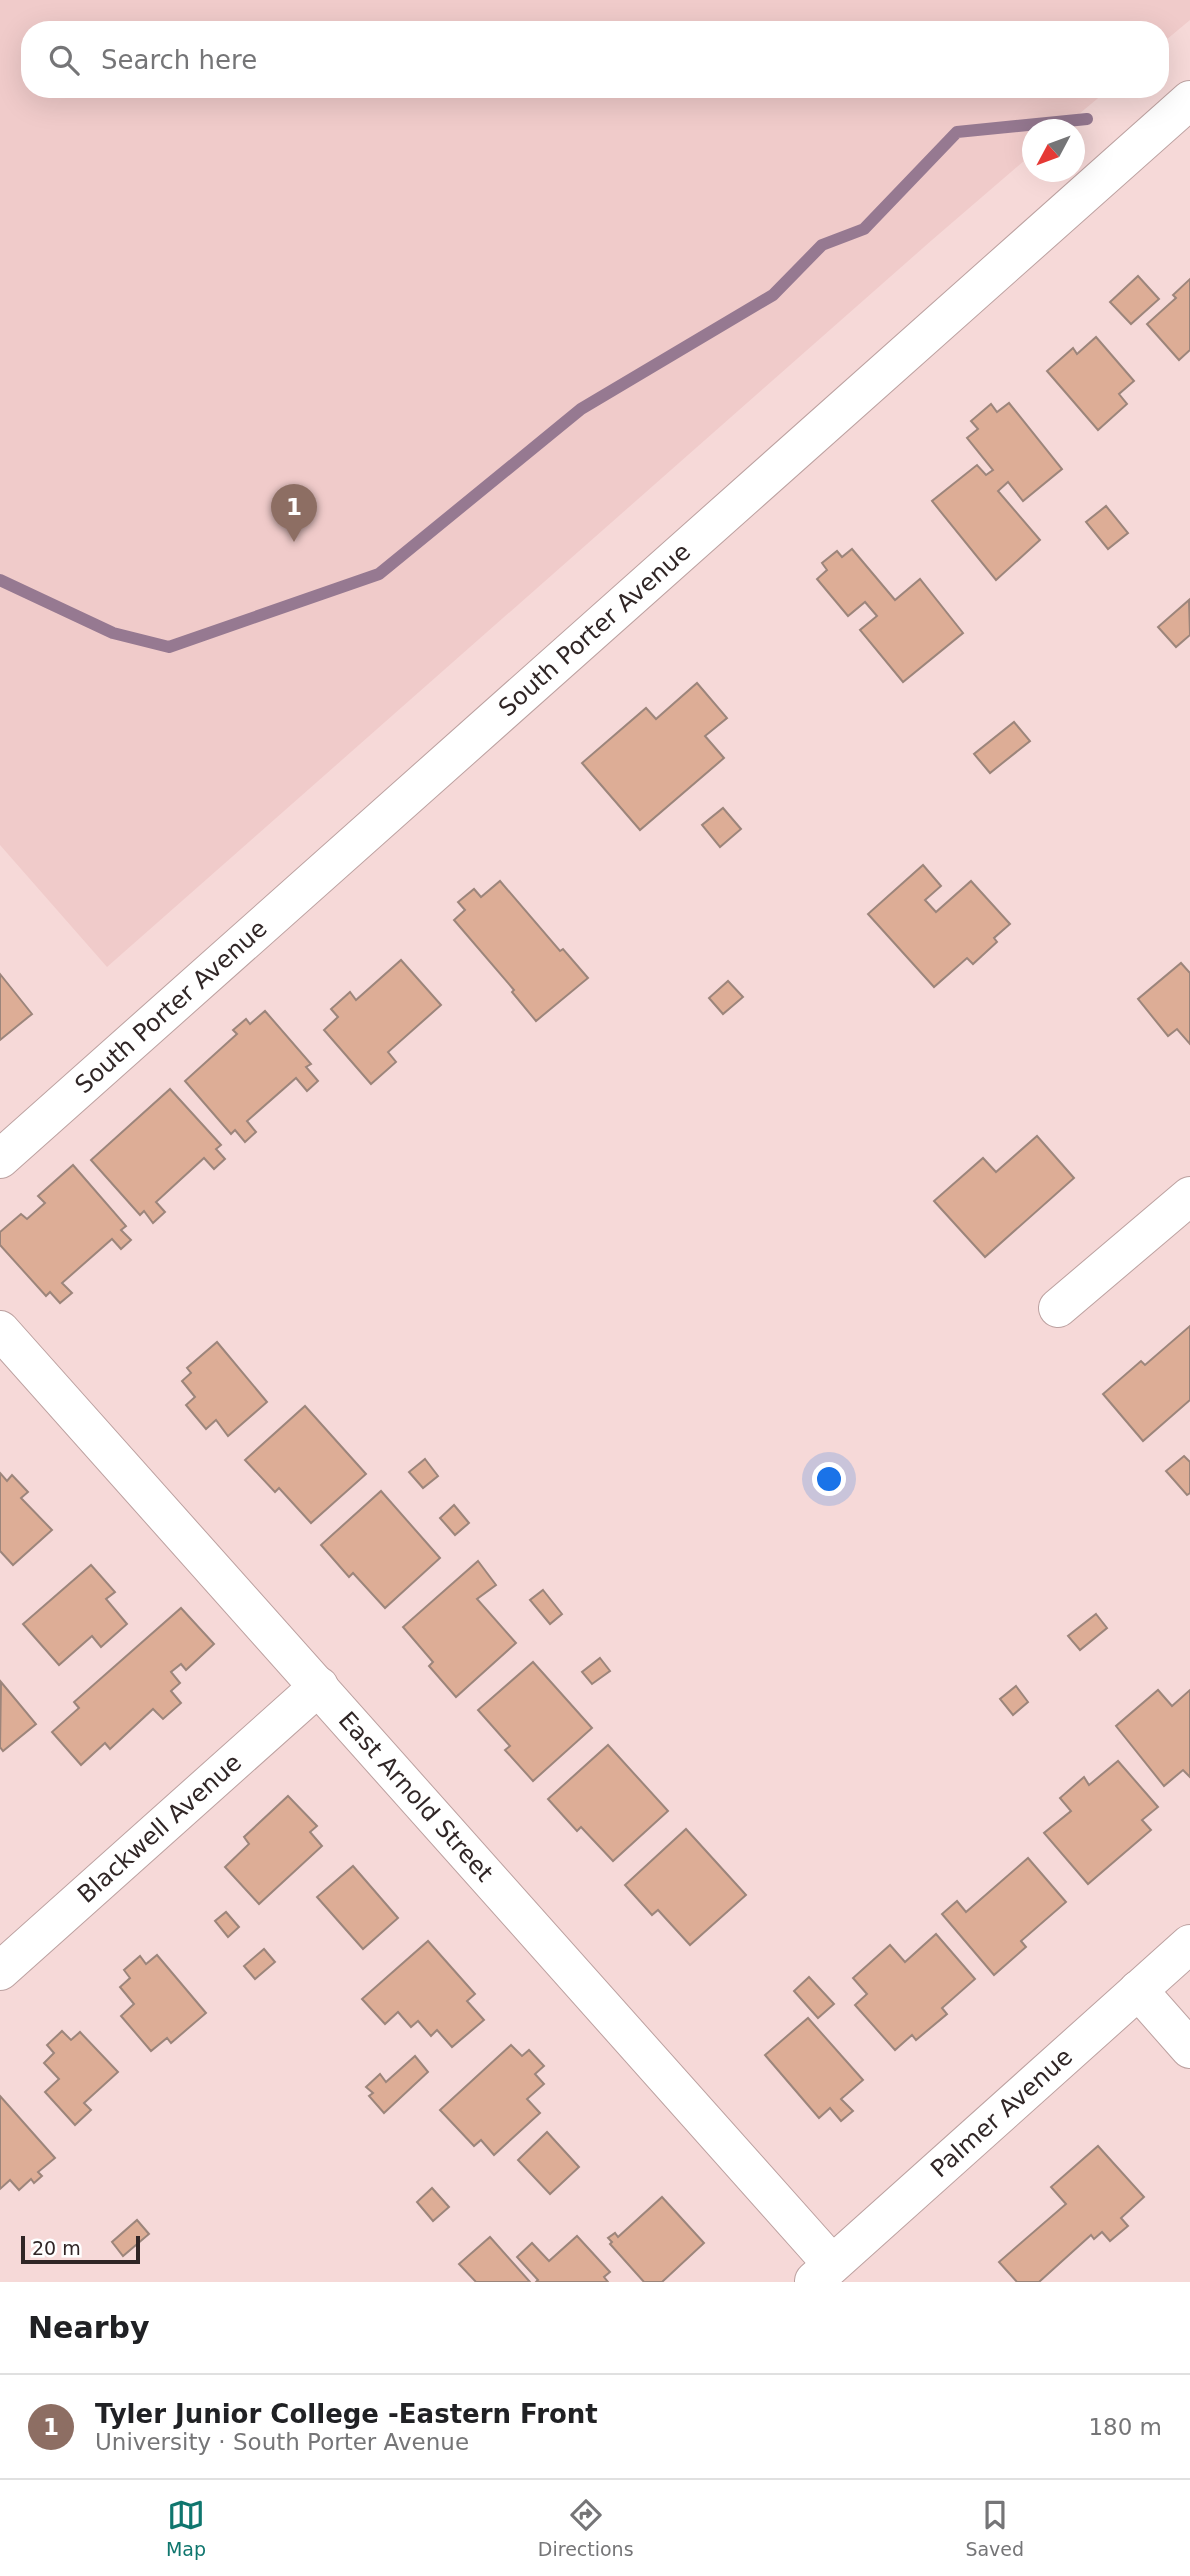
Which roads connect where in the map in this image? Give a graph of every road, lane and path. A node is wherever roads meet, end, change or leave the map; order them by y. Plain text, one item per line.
1 (1190, 100) edge
2 (0, 1159) edge
3 (1190, 1196) edge
4 (1058, 1308) dead end
5 (0, 1330) edge
6 (319, 1686) junction
7 (1190, 1944) edge
8 (0, 1971) edge
9 (1138, 1990) junction
10 (1190, 2049) edge
11 (823, 2273) edge

1 - 2 street, South Porter Avenue
3 - 4 street
5 - 6 street, East Arnold Street
6 - 8 street, Blackwell Avenue
6 - 11 street, East Arnold Street
7 - 9 street, Palmer Avenue
9 - 10 street
9 - 11 street, Palmer Avenue

